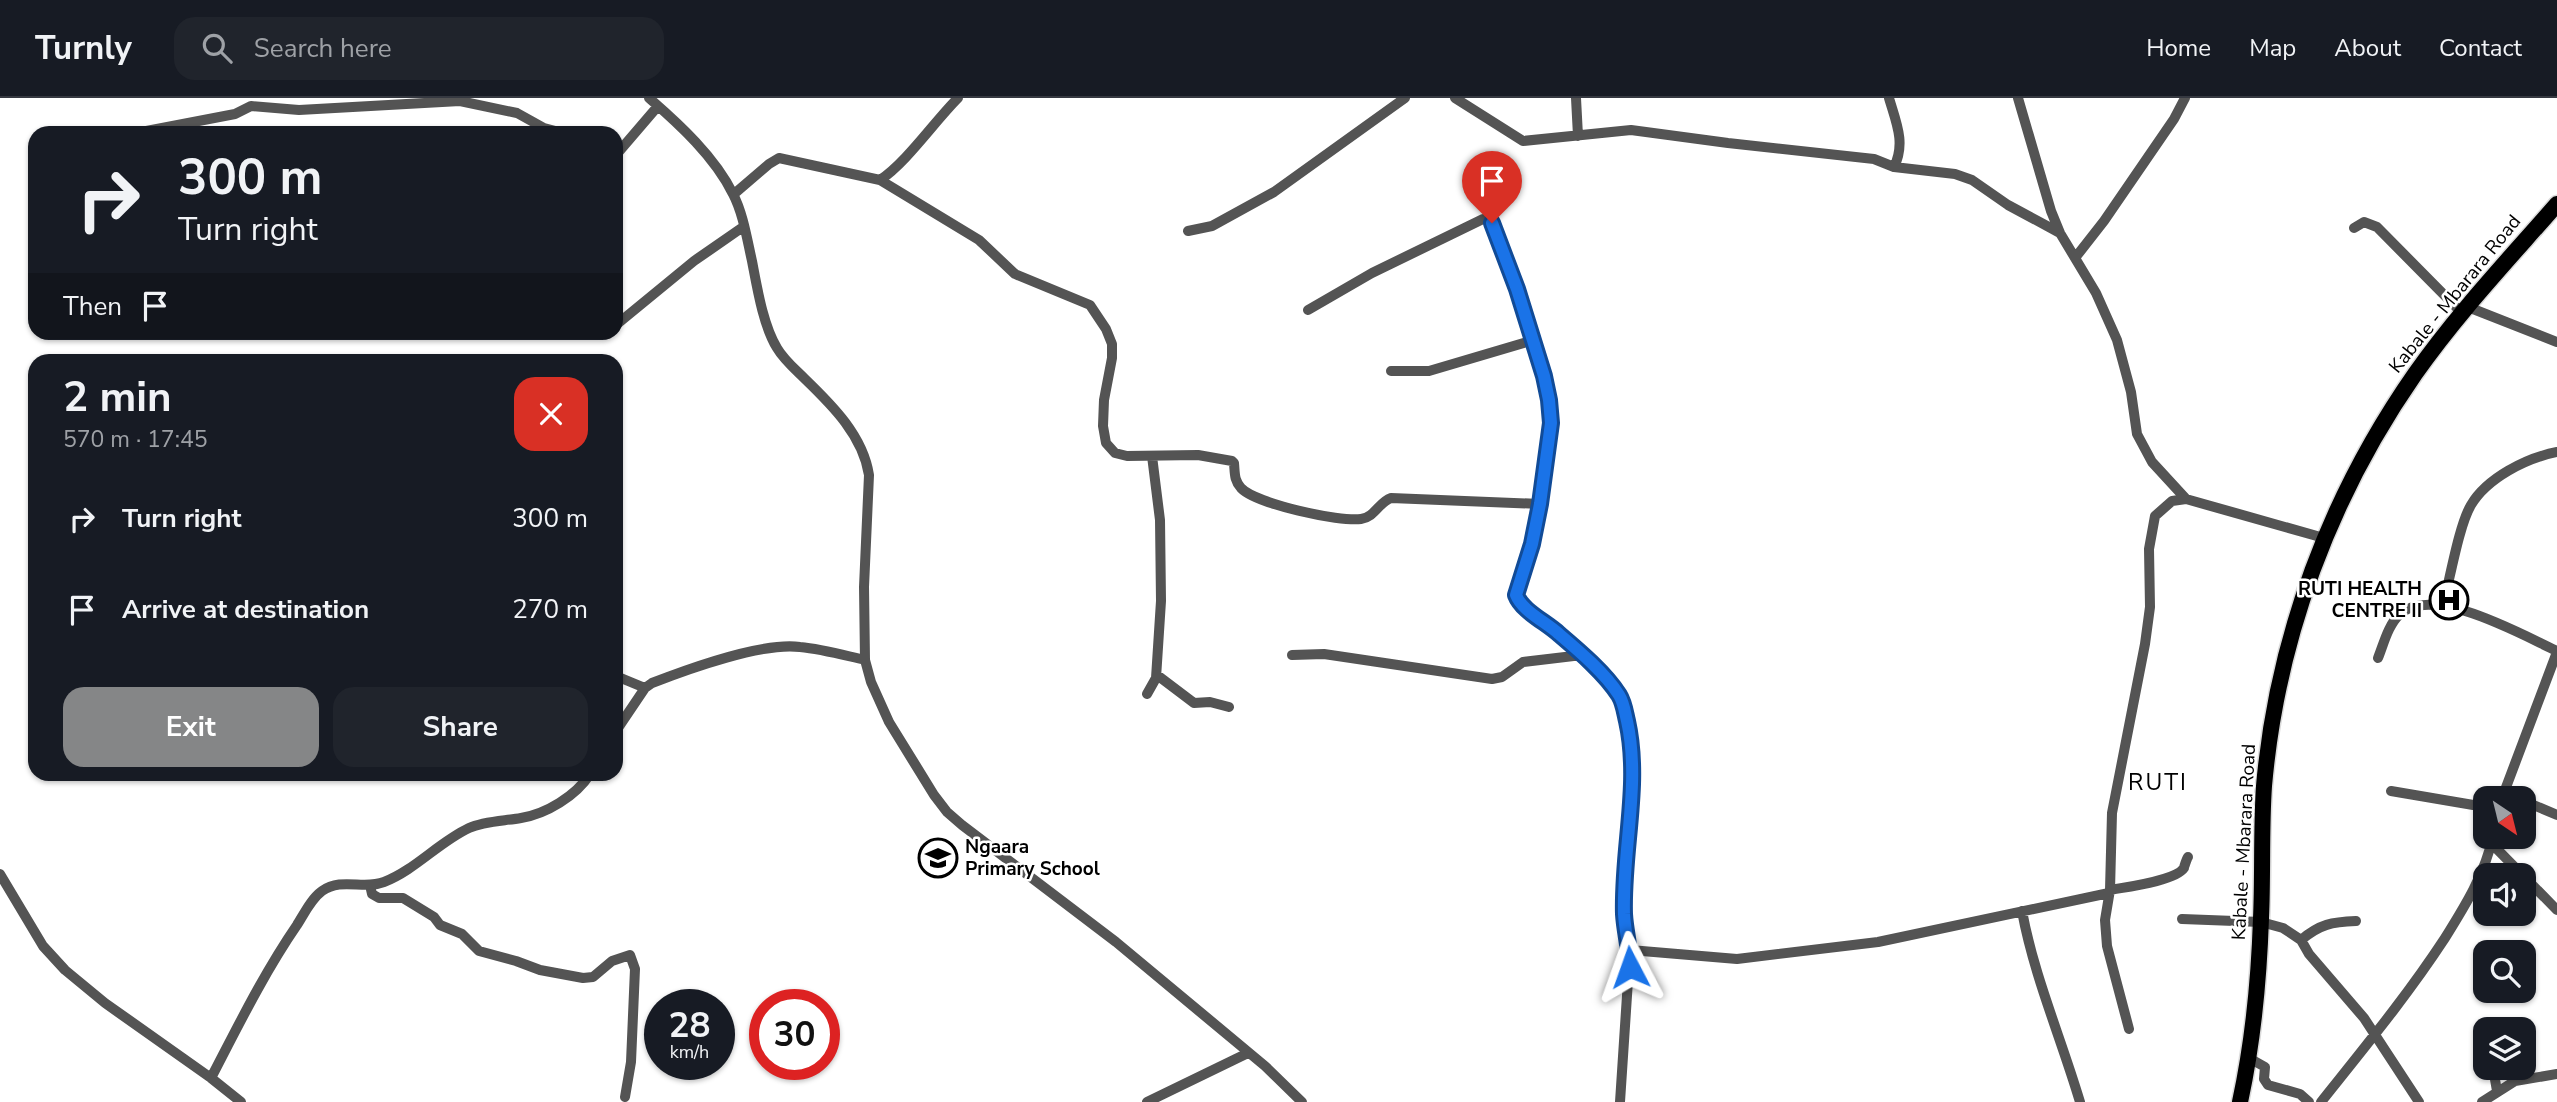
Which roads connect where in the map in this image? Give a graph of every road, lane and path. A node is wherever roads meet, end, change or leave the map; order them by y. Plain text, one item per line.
1 (649, 98) edge
2 (958, 98) edge
3 (1405, 98) edge
4 (1455, 98) edge
5 (1576, 98) edge
6 (1889, 98) edge
7 (2018, 98) edge
8 (2185, 98) edge
9 (658, 106) junction
10 (172, 126) edge
11 (540, 126) edge
12 (1578, 136) junction
13 (623, 147) edge
14 (1894, 167) junction
15 (880, 180) junction
16 (733, 194) junction
17 (2557, 204) edge
18 (743, 227) junction
19 (2354, 228) dead end
20 (1188, 231) dead end
21 (2060, 233) junction
22 (2075, 258) junction
23 (1308, 310) dead end
24 (2465, 311) junction
25 (623, 319) edge
26 (2557, 342) edge
27 (1533, 343) junction
28 (1391, 371) dead end
29 (2557, 452) edge
30 (1152, 456) junction
31 (2186, 499) junction
32 (1540, 504) junction
33 (2324, 538) junction
34 (2443, 604) junction
35 (2557, 651) edge
36 (1292, 655) dead end
37 (1582, 655) junction
38 (2378, 657) dead end
39 (864, 660) junction
40 (1157, 675) junction
41 (623, 679) edge
42 (645, 688) junction
43 (1147, 694) dead end
44 (1229, 707) dead end
45 (623, 721) edge
46 (584, 781) edge
47 (2507, 786) edge
48 (2391, 791) dead end
49 (2473, 805) edge
50 (2536, 806) edge
51 (2557, 815) edge
52 (2489, 849) edge
53 (2500, 849) edge
54 (2188, 857) dead end
55 (0, 874) edge
56 (370, 885) junction
57 (2109, 892) junction
58 (2557, 910) edge
59 (2022, 911) junction
60 (2182, 919) dead end
61 (2356, 921) dead end
62 (2261, 922) junction
63 (2301, 940) junction
64 (1630, 950) junction
65 (2129, 1029) dead end
66 (2374, 1035) junction
67 (1248, 1053) junction
68 (2249, 1058) junction
69 (2556, 1077) edge
70 (211, 1078) junction
71 (2495, 1080) edge
72 (2497, 1091) junction
73 (625, 1097) dead end
74 (241, 1102) edge
75 (1147, 1102) edge
76 (1302, 1102) edge
77 (1620, 1102) edge
78 (2080, 1102) edge
79 (2240, 1102) edge
80 (2309, 1102) edge
81 (2321, 1102) edge
82 (2419, 1102) edge
83 (2482, 1102) edge

1 - 9 street
2 - 15 street
3 - 20 street
4 - 12 street
5 - 12 street
6 - 14 street
7 - 21 street
8 - 22 street
9 - 13 street
9 - 16 street
10 - 11 street
12 - 14 street
14 - 21 street
15 - 16 street
15 - 30 street
16 - 18 street
17 - 24 main road, Kabale - Mbarara Road
18 - 25 street
18 - 39 street
19 - 24 street
21 - 22 street
22 - 31 street
23 - 27 street
24 - 26 street
24 - 33 main road, Kabale - Mbarara Road
27 - 28 street
27 - 32 street
29 - 34 street
30 - 32 street
30 - 40 street
31 - 33 street
31 - 57 street
32 - 37 street
33 - 62 main road, Kabale - Mbarara Road
34 - 35 street
34 - 38 street
35 - 47 street
36 - 37 street
37 - 64 street
39 - 42 street
39 - 67 street
40 - 43 street
40 - 44 street
41 - 42 street
42 - 45 street
46 - 56 street
48 - 49 street
50 - 51 street
52 - 66 street
53 - 58 street
54 - 57 street
55 - 70 street
56 - 70 street
56 - 73 street
57 - 59 street
57 - 65 street
59 - 64 street
59 - 78 street
60 - 62 street
61 - 63 street
62 - 63 street
62 - 68 main road, Kabale - Mbarara Road
63 - 66 street
64 - 77 street
66 - 81 street
66 - 82 street
67 - 75 street
67 - 76 street
68 - 79 main road, Kabale - Mbarara Road
68 - 80 street
69 - 72 street
70 - 74 street
71 - 72 street
72 - 83 street

